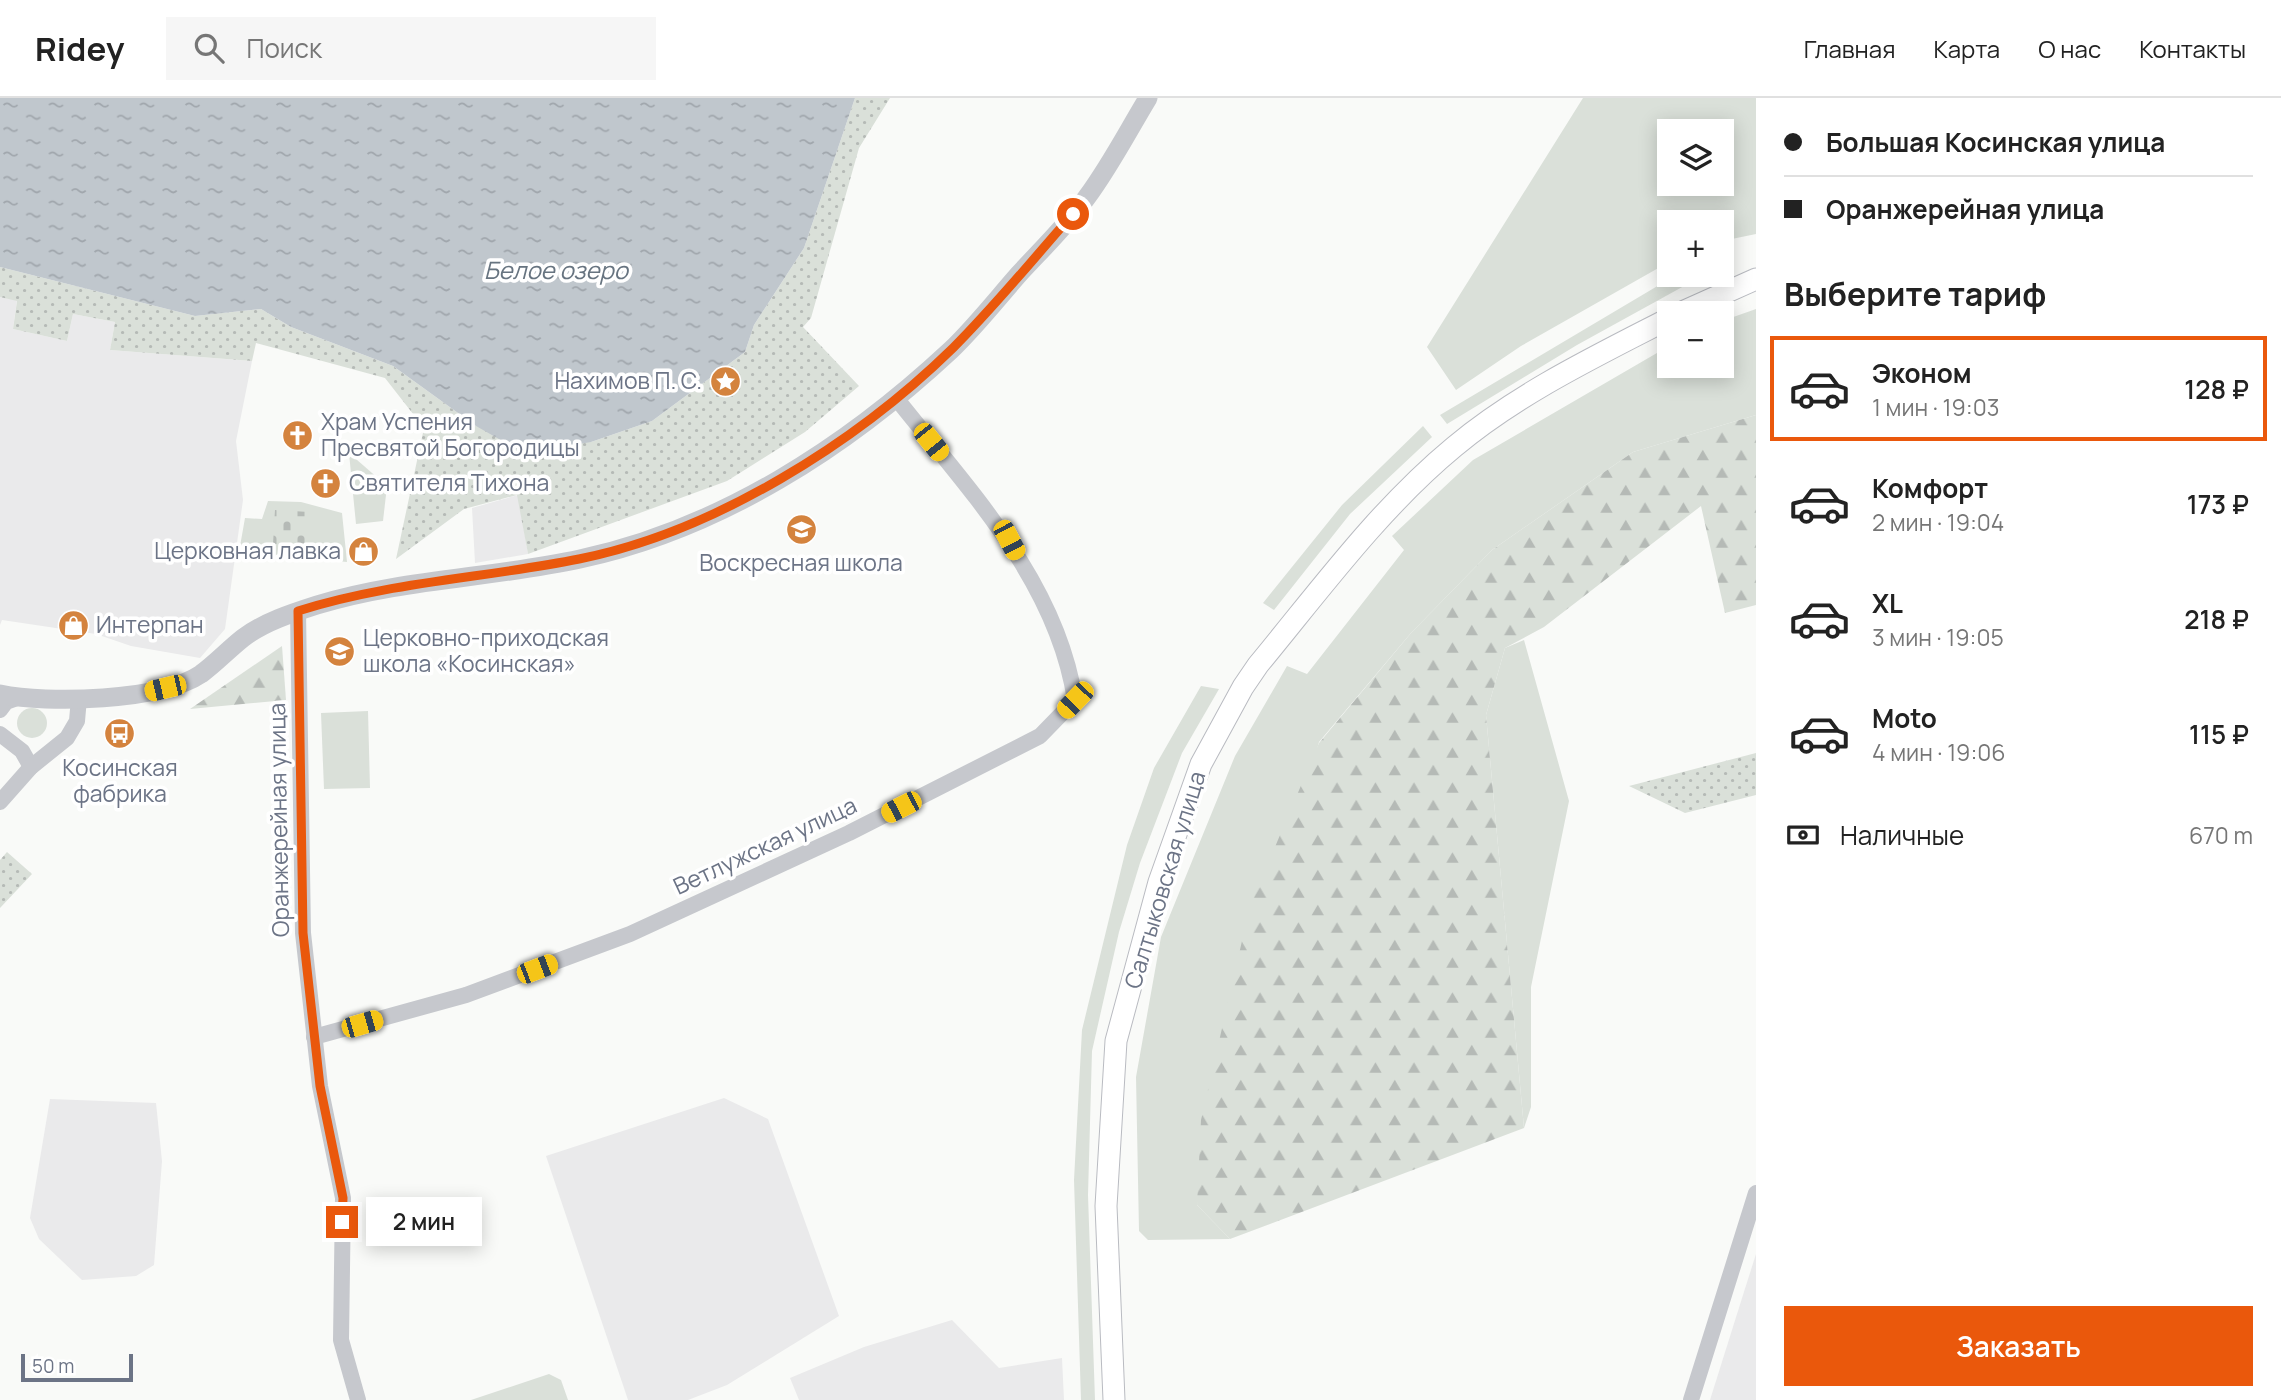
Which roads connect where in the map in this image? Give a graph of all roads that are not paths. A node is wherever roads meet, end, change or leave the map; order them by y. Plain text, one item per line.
1 (1148, 98) edge
2 (1756, 279) edge
3 (1707, 301) edge
4 (1657, 325) edge
5 (896, 398) junction
6 (298, 611) junction
7 (8, 696) edge
8 (79, 698) junction
9 (0, 710) edge
10 (0, 734) edge
11 (31, 767) junction
12 (0, 802) edge
13 (314, 1037) junction
14 (1756, 1193) edge
15 (358, 1400) edge
16 (1114, 1400) edge
17 (1691, 1400) edge

1 - 5 street
2 - 3 main road
4 - 16 main road, Салтыковская улица
5 - 6 street
5 - 13 street, Ветлужская улица
6 - 8 street
6 - 13 street, Оранжерейная улица
7 - 8 street
7 - 9 street
8 - 11 street
10 - 11 street
11 - 12 street
13 - 15 street, Оранжерейная улица
14 - 17 street

